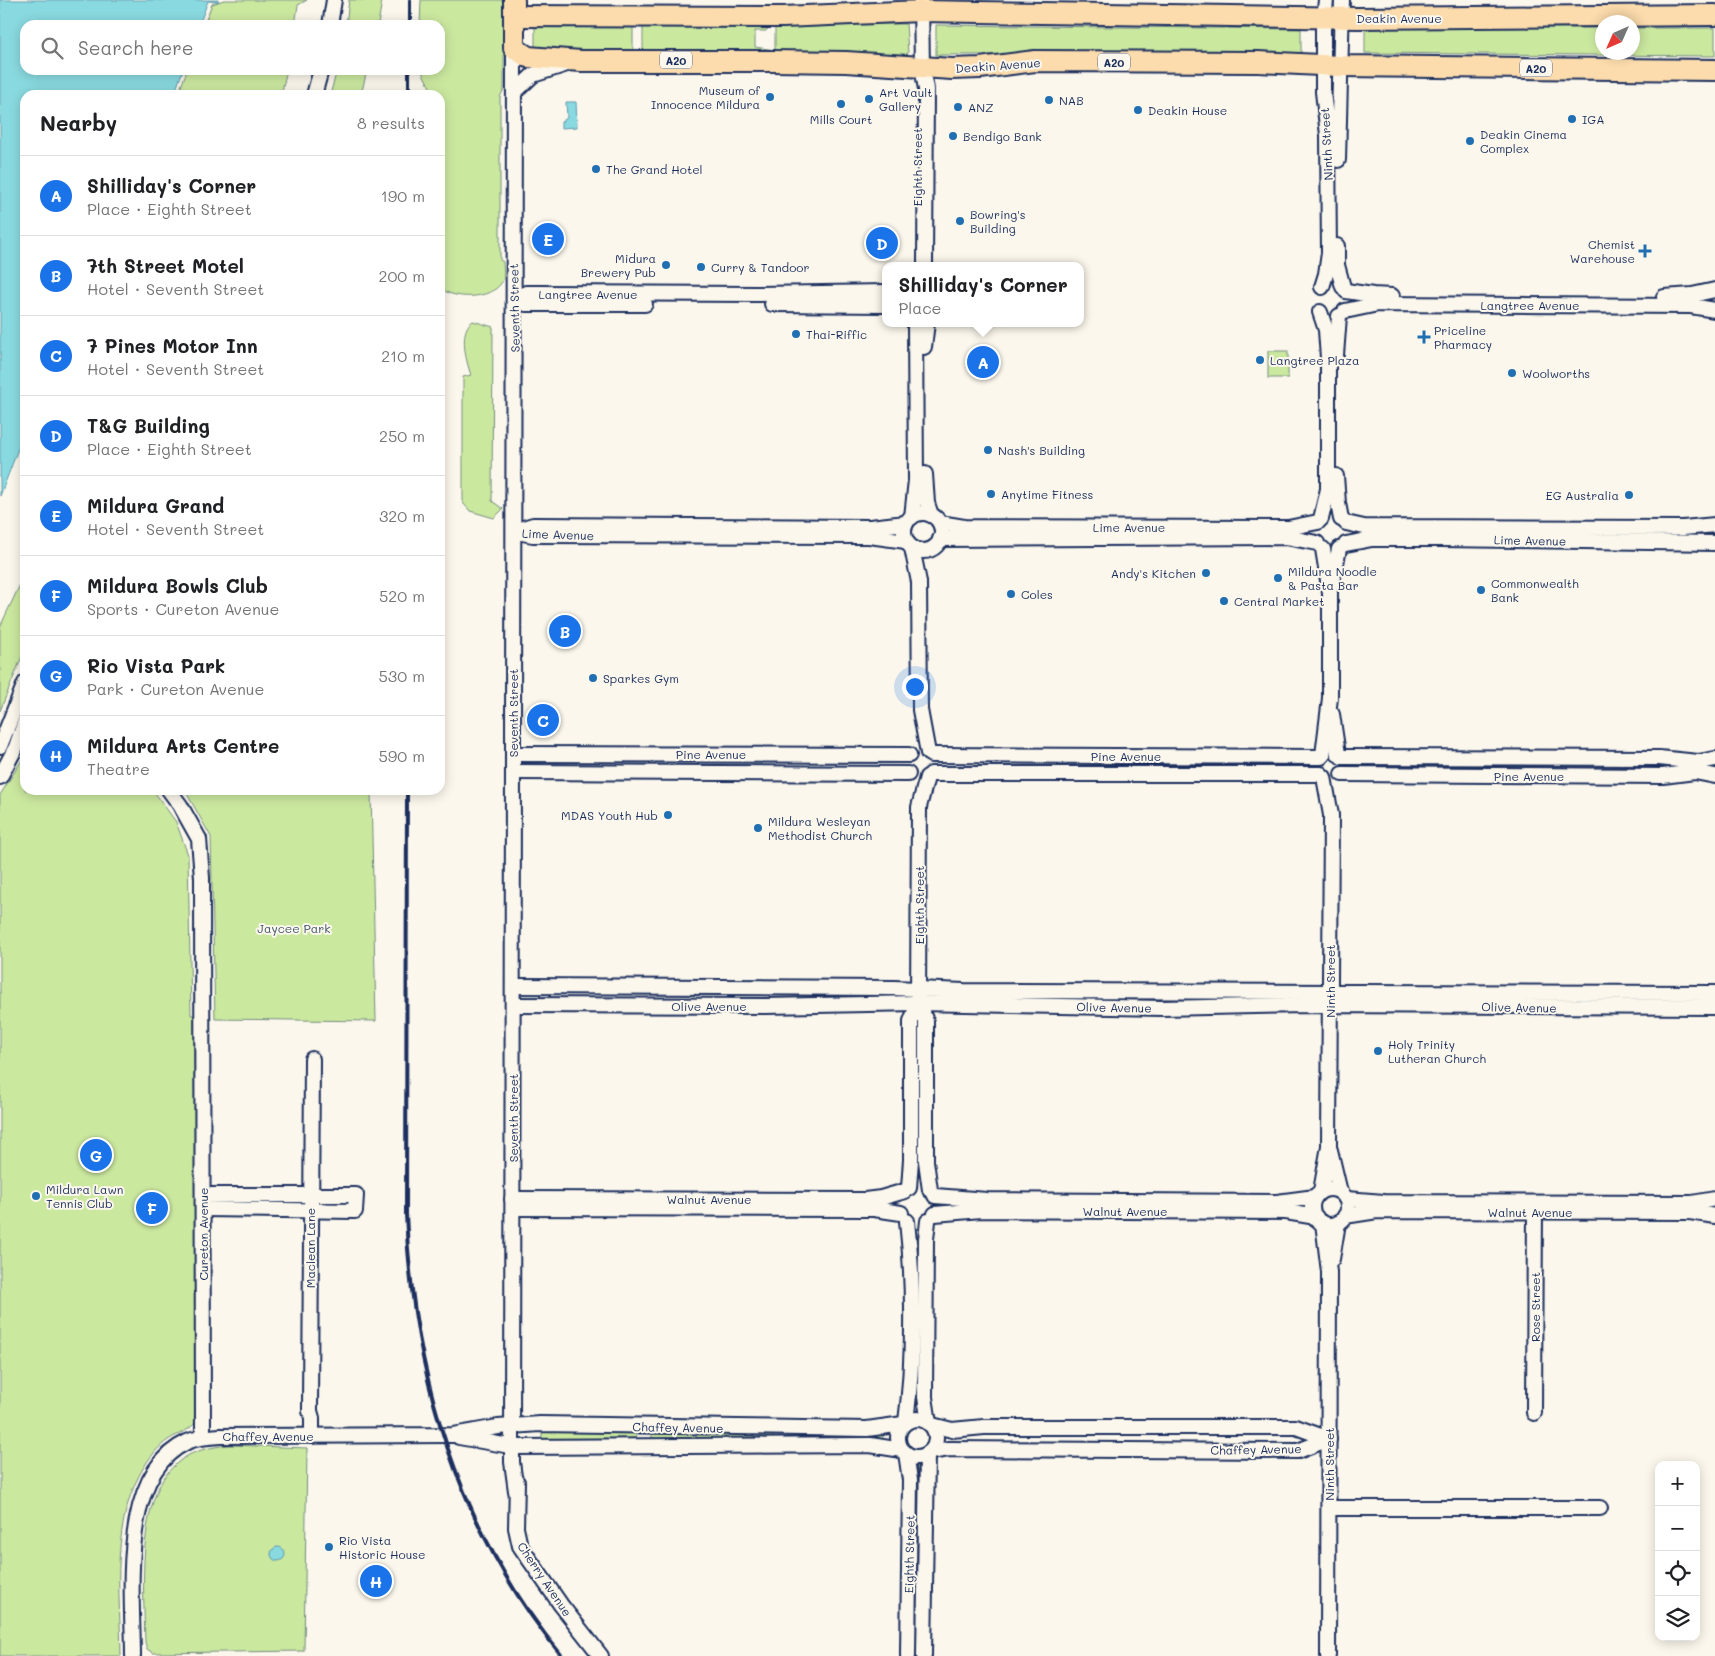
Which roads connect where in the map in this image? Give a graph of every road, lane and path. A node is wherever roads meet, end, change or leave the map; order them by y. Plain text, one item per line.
1 (334, 0) edge
2 (921, 6) edge
3 (514, 8) edge
4 (1333, 9) edge
5 (1715, 15) edge
6 (331, 20) edge
7 (514, 48) junction
8 (581, 61) junction
9 (1332, 66) junction
10 (922, 68) junction
11 (1715, 70) edge
12 (319, 75) edge
13 (315, 90) edge
14 (514, 93) junction
15 (916, 262) edge
16 (925, 262) edge
17 (1322, 287) junction
18 (1344, 289) junction
19 (1715, 290) edge
20 (882, 292) edge
21 (514, 299) junction
22 (882, 305) edge
23 (1715, 310) edge
24 (1320, 312) junction
25 (1342, 313) junction
26 (915, 327) edge
27 (927, 327) edge
28 (935, 519) junction
29 (909, 520) junction
30 (1320, 520) junction
31 (1344, 521) junction
32 (1715, 525) edge
33 (514, 532) junction
34 (909, 544) junction
35 (936, 544) junction
36 (1715, 544) edge
37 (1320, 546) junction
38 (1342, 546) junction
39 (919, 582) junction
40 (1330, 593) junction
41 (1330, 698) junction
42 (20, 706) edge
43 (920, 710) junction
44 (20, 745) edge
45 (0, 746) edge
46 (911, 753) junction
47 (513, 754) junction
48 (540, 754) junction
49 (929, 754) junction
50 (888, 755) junction
51 (1209, 756) junction
52 (1322, 756) junction
53 (1340, 756) junction
54 (1492, 758) junction
55 (1715, 759) edge
56 (513, 772) junction
57 (539, 772) junction
58 (1209, 773) junction
59 (888, 774) junction
60 (909, 775) junction
61 (929, 776) junction
62 (1331, 776) junction
63 (1492, 776) junction
64 (1715, 776) edge
65 (0, 777) edge
66 (173, 795) edge
67 (919, 807) junction
68 (513, 986) junction
69 (1715, 993) edge
70 (918, 996) junction
71 (1330, 998) junction
72 (513, 1005) junction
73 (1715, 1008) edge
74 (312, 1059) dead end
75 (1329, 1146) junction
76 (907, 1190) junction
77 (933, 1193) junction
78 (1318, 1194) junction
79 (203, 1195) junction
80 (1343, 1195) junction
81 (309, 1196) junction
82 (1715, 1199) edge
83 (513, 1203) junction
84 (1535, 1207) junction
85 (203, 1210) junction
86 (310, 1210) junction
87 (1715, 1216) edge
88 (904, 1217) junction
89 (931, 1218) junction
90 (1319, 1220) junction
91 (1341, 1220) junction
92 (1329, 1272) junction
93 (1534, 1413) dead end
94 (905, 1423) junction
95 (930, 1424) junction
96 (512, 1426) junction
97 (1055, 1426) junction
98 (644, 1427) junction
99 (782, 1428) junction
100 (1196, 1428) junction
101 (452, 1435) junction
102 (312, 1436) junction
103 (203, 1437) junction
104 (1329, 1439) junction
105 (644, 1445) junction
106 (782, 1446) junction
107 (516, 1447) junction
108 (1055, 1449) junction
109 (1196, 1450) junction
110 (904, 1452) junction
111 (928, 1453) junction
112 (1329, 1508) junction
113 (1600, 1508) dead end
114 (133, 1656) edge
115 (601, 1656) edge
116 (908, 1656) edge
117 (924, 1656) edge
118 (1328, 1656) edge

1 - 6 street
2 - 3 highway, Deakin Avenue
2 - 4 highway, Deakin Avenue
2 - 10 street, Eighth Street
3 - 7 highway, Seventh Street
4 - 5 highway, Deakin Avenue
4 - 9 street, Ninth Street
7 - 8 highway, Deakin Avenue / A20
7 - 14 street, Seventh Street
8 - 10 highway, Deakin Avenue / A20
8 - 14 street, Deakin Avenue
9 - 10 highway, Deakin Avenue / A20
9 - 11 highway, Deakin Avenue / A20
9 - 17 street, Ninth Street
9 - 18 street, Ninth Street
10 - 15 street, Eighth Street
10 - 16 street, Eighth Street
12 - 13 street
14 - 21 street, Seventh Street
17 - 18 street
17 - 24 street
18 - 19 street, Langtree Avenue
18 - 25 street
20 - 21 street, Langtree Avenue
21 - 22 street, Langtree Avenue
21 - 33 street, Seventh Street
23 - 25 street, Langtree Avenue
24 - 25 street
24 - 30 street
25 - 31 street
26 - 29 street
27 - 28 street
28 - 29 street
28 - 30 street, Lime Avenue
28 - 35 street
29 - 33 street, Lime Avenue
29 - 34 street
30 - 31 street
30 - 37 street
31 - 32 street, Lime Avenue
31 - 38 street
33 - 34 street, Lime Avenue
33 - 47 street, Seventh Street
34 - 35 street
34 - 39 street
35 - 37 street, Lime Avenue
35 - 39 street
36 - 38 street, Lime Avenue
37 - 38 street
37 - 40 street
38 - 40 street
39 - 43 street
40 - 41 street
41 - 52 street
41 - 53 street
42 - 45 street
43 - 46 street
43 - 49 street
44 - 65 street
46 - 49 street
46 - 50 street, Pine Avenue
46 - 60 street
47 - 48 street, Pine Avenue
47 - 56 street, Seventh Street
48 - 50 street, Pine Avenue
48 - 57 street
49 - 51 street, Pine Avenue
49 - 61 street
50 - 59 street
51 - 52 street, Pine Avenue
51 - 58 street
52 - 53 street
52 - 62 street
53 - 54 street, Pine Avenue
53 - 62 street
54 - 55 street, Pine Avenue
54 - 63 street
56 - 57 street, Pine Avenue
56 - 68 street, Seventh Street
57 - 59 street, Pine Avenue
58 - 61 street, Pine Avenue
58 - 62 street, Pine Avenue
59 - 60 street, Pine Avenue
60 - 61 street
60 - 67 street, Eighth Street
61 - 67 street, Eighth Street
62 - 63 street, Pine Avenue
62 - 71 street, Ninth Street
63 - 64 street, Pine Avenue
66 - 79 street, Cureton Avenue
67 - 70 street, Eighth Street
68 - 70 street, Olive Avenue
68 - 72 street, Seventh Street
69 - 71 street, Olive Avenue
70 - 71 street, Olive Avenue
70 - 72 street, Olive Avenue
70 - 76 street, Eighth Street
70 - 77 street, Eighth Street
71 - 73 street, Olive Avenue
71 - 75 street, Ninth Street
72 - 83 street, Seventh Street
74 - 81 street, Maclean Lane
75 - 78 street, Ninth Street
75 - 80 street, Ninth Street
76 - 77 street
76 - 83 street, Walnut Avenue
76 - 88 street
77 - 78 street, Walnut Avenue
77 - 89 street
78 - 80 street
78 - 90 street
79 - 81 street
79 - 85 street, Cureton Avenue
80 - 84 street, Walnut Avenue
80 - 91 street
81 - 86 street, Maclean Lane
81 - 86 street
82 - 84 street, Walnut Avenue
83 - 88 street, Walnut Avenue
83 - 96 street, Seventh Street
84 - 87 street, Walnut Avenue
84 - 91 street, Walnut Avenue
84 - 93 street, Rose Street
85 - 86 street
85 - 103 street, Cureton Avenue
86 - 102 street, Maclean Lane
88 - 89 street
88 - 94 street
89 - 90 street, Walnut Avenue
89 - 95 street
90 - 91 street
90 - 92 street, Ninth Street
91 - 92 street, Ninth Street
92 - 104 street, Ninth Street
94 - 95 street
94 - 99 street, Chaffey Avenue
94 - 110 street
95 - 97 street, Chaffey Avenue
95 - 111 street
96 - 98 street, Chaffey Avenue
96 - 101 street, Chaffey Avenue
96 - 107 street
97 - 100 street, Chaffey Avenue
97 - 108 street
98 - 99 street, Chaffey Avenue
98 - 105 street
99 - 106 street
100 - 104 street, Chaffey Avenue
100 - 109 street
101 - 102 street, Chaffey Avenue
101 - 107 street, Chaffey Avenue
102 - 103 street, Chaffey Avenue
103 - 114 street
104 - 109 street, Chaffey Avenue
104 - 112 street, Ninth Street
105 - 106 street, Chaffey Avenue
105 - 107 street, Chaffey Avenue
106 - 110 street, Chaffey Avenue
107 - 115 street, Cherry Avenue
108 - 109 street, Chaffey Avenue
108 - 111 street, Chaffey Avenue
110 - 111 street
110 - 116 street, Eighth Street
111 - 117 street, Eighth Street
112 - 113 street
112 - 118 street, Ninth Street

